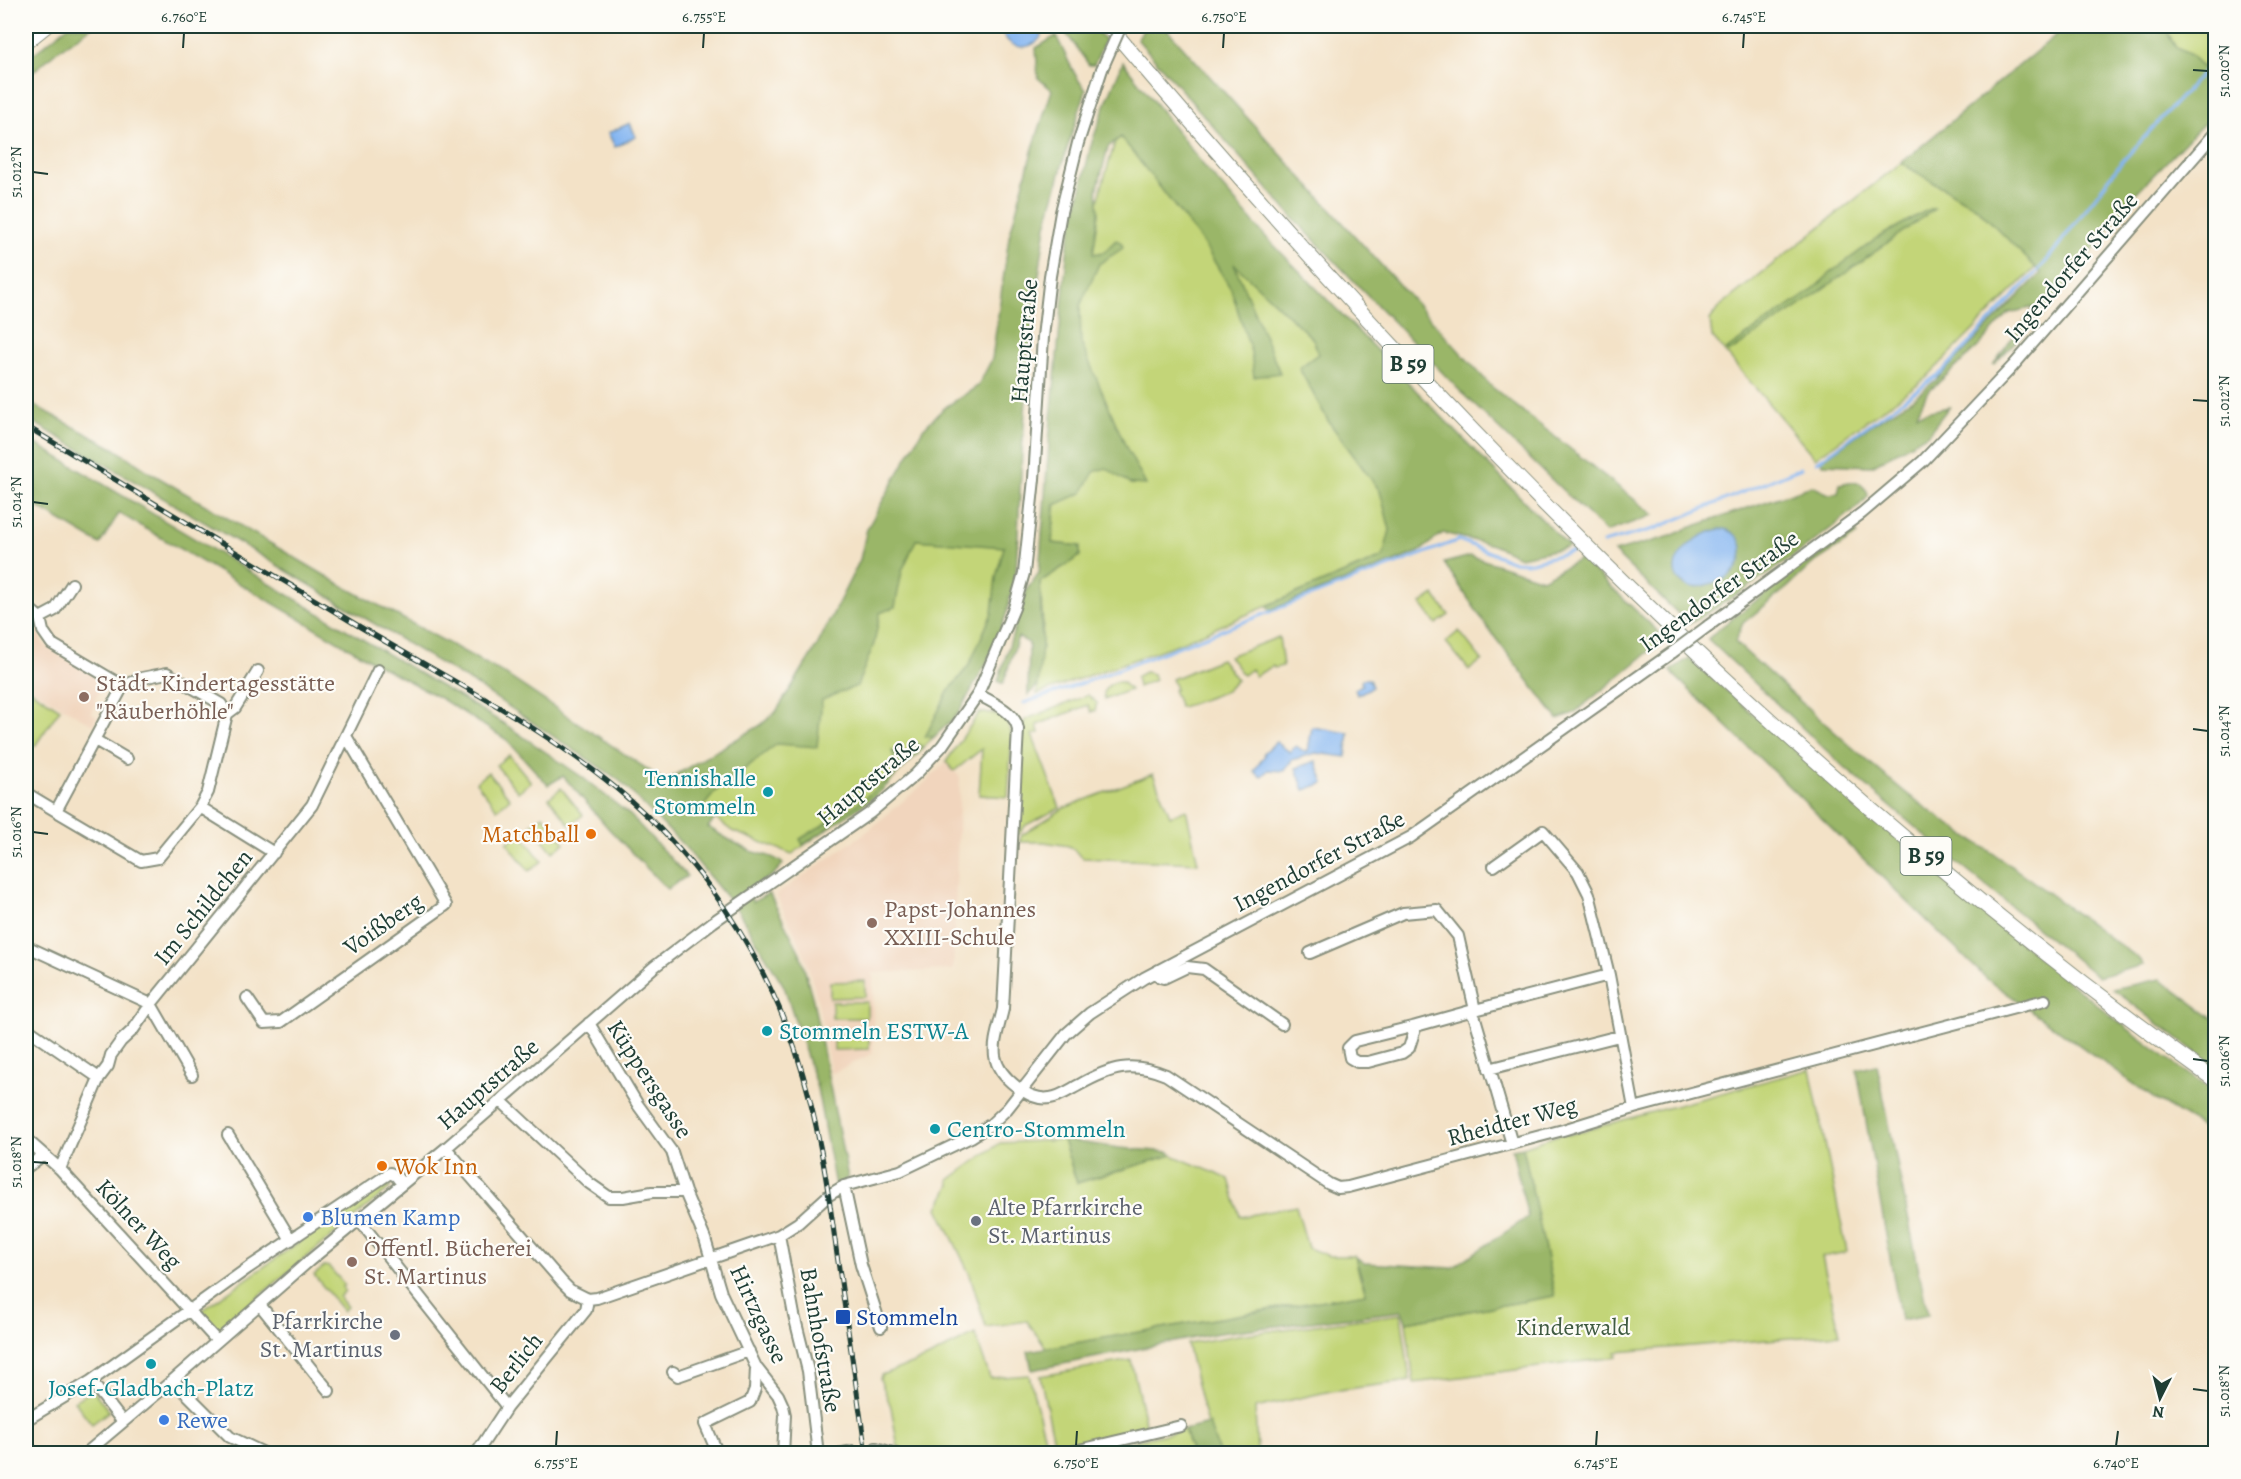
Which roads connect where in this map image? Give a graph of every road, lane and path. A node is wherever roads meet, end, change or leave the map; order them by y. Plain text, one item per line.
1 (46, 26) edge
2 (1108, 26) edge
3 (1121, 26) edge
4 (26, 42) edge
5 (2216, 132) edge
6 (72, 584) dead end
7 (26, 606) edge
8 (40, 618) junction
9 (378, 670) dead end
10 (258, 671) dead end
11 (123, 686) junction
12 (978, 694) junction
13 (227, 714) junction
14 (346, 736) junction
15 (95, 740) junction
16 (127, 759) dead end
17 (26, 793) edge
18 (200, 807) junction
19 (56, 811) junction
20 (274, 852) junction
21 (1494, 866) dead end
22 (26, 946) edge
23 (1310, 952) dead end
24 (1156, 972) junction
25 (1609, 975) junction
26 (247, 998) dead end
27 (2045, 1000) dead end
28 (151, 1005) junction
29 (1473, 1011) junction
30 (589, 1023) junction
31 (1282, 1024) dead end
32 (1416, 1026) junction
33 (26, 1028) edge
34 (1619, 1036) junction
35 (1489, 1069) junction
36 (192, 1075) dead end
37 (99, 1078) junction
38 (2216, 1081) edge
39 (1023, 1091) junction
40 (501, 1101) junction
41 (1634, 1108) junction
42 (228, 1135) dead end
43 (26, 1139) edge
44 (1512, 1143) junction
45 (446, 1148) junction
46 (42, 1156) junction
47 (26, 1168) edge
48 (60, 1169) junction
49 (402, 1184) junction
50 (844, 1186) junction
51 (685, 1192) junction
52 (359, 1220) junction
53 (779, 1235) junction
54 (291, 1240) junction
55 (711, 1260) junction
56 (588, 1299) junction
57 (260, 1305) junction
58 (189, 1310) junction
59 (881, 1327) dead end
60 (217, 1341) junction
61 (748, 1351) junction
62 (756, 1367) junction
63 (673, 1372) dead end
64 (173, 1380) junction
65 (91, 1381) junction
66 (329, 1391) dead end
67 (507, 1407) junction
68 (26, 1420) edge
69 (122, 1421) junction
70 (1181, 1426) dead end
71 (26, 1443) edge
72 (876, 1448) dead end
73 (852, 1451) dead end
74 (34, 1454) edge
75 (85, 1454) edge
76 (266, 1454) edge
77 (476, 1454) edge
78 (718, 1454) edge
79 (783, 1454) edge
80 (818, 1454) edge
81 (837, 1454) edge
82 (896, 1454) edge
83 (1062, 1454) edge

1 - 4 main road
2 - 38 main road, B 59
3 - 12 street, Hauptstraße, bridge
5 - 24 street, Ingendorfer Straße, bridge
6 - 8 street
7 - 8 street
8 - 11 street
9 - 14 street, Im Schildchen
10 - 13 street
11 - 13 street
11 - 15 street
12 - 30 street, Hauptstraße
12 - 39 street
13 - 18 street
14 - 20 street, Im Schildchen
14 - 26 street, Voißberg
15 - 16 street
15 - 19 street
17 - 19 street
18 - 19 street
18 - 20 street
20 - 28 street, Im Schildchen
21 - 25 street
22 - 28 street
23 - 29 street
24 - 31 street, Ingendorfer Straße
24 - 39 street, Ingendorfer Straße
25 - 29 street
25 - 34 street
27 - 41 street, Rheidter Weg
28 - 36 street
28 - 37 street, Im Schildchen
29 - 32 street
29 - 35 street
30 - 40 street, Hauptstraße
30 - 51 street, Küppersgasse
32 - 32 street
33 - 37 street
34 - 35 street
34 - 41 street
35 - 44 street
37 - 48 street, Im Schildchen
39 - 44 street, Rheidter Weg
39 - 50 street, Ingendorfer Straße
40 - 45 street, Hauptstraße
40 - 51 street
41 - 44 street, Rheidter Weg
42 - 54 street
43 - 46 street, Kölner Weg
45 - 49 street, Hauptstraße
45 - 56 street
46 - 47 street
46 - 48 street, Kölner Weg
48 - 58 street, Kölner Weg
49 - 52 street, Hauptstraße
49 - 54 street
50 - 53 street, Ingendorfer Straße
50 - 59 street
51 - 55 street, Küppersgasse
52 - 57 street, Hauptstraße
52 - 67 street
53 - 55 street
53 - 80 street, Bahnhofstraße
54 - 58 street
55 - 56 street
55 - 61 street, Hirtzgasse
56 - 67 street, Berlich
57 - 60 street, Hauptstraße
57 - 66 street
58 - 60 street, Kölner Weg
58 - 65 street
60 - 64 street, Hauptstraße
61 - 62 street, Hirtzgasse
61 - 63 street
62 - 78 street
62 - 79 street, Hirtzgasse
64 - 69 street, Hauptstraße
64 - 76 street
65 - 68 street
65 - 69 street
67 - 77 street, Berlich
69 - 75 street, Hauptstraße
70 - 83 street
71 - 74 street
72 - 82 street
73 - 81 street

